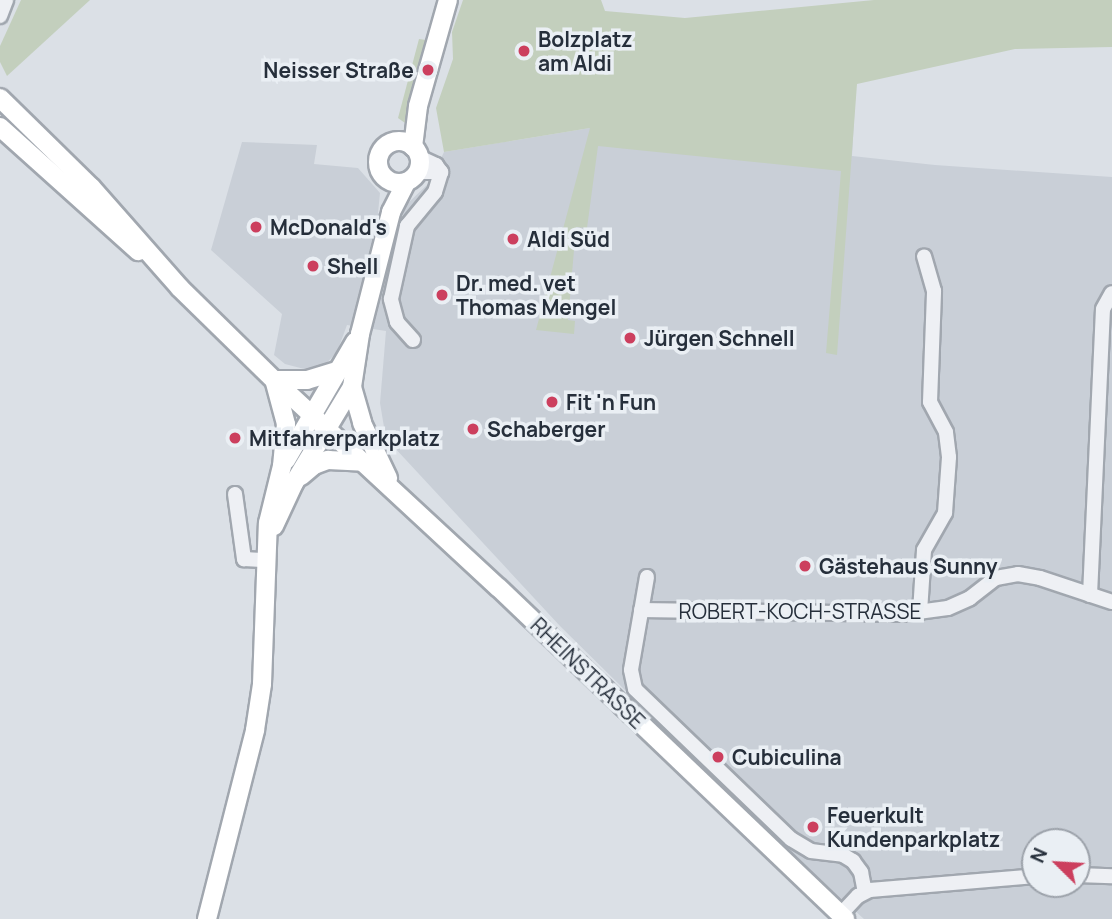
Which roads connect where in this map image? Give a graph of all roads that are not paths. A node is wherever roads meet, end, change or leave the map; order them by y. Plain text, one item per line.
1 (5, 0) edge
2 (448, 0) edge
3 (0, 5) edge
4 (0, 16) edge
5 (2, 98) edge
6 (0, 127) edge
7 (410, 160) junction
8 (387, 180) junction
9 (391, 212) junction
10 (924, 256) dead end
11 (180, 288) junction
12 (1112, 293) edge
13 (359, 334) junction
14 (413, 340) dead end
15 (339, 370) junction
16 (274, 380) junction
17 (352, 387) junction
18 (314, 416) junction
19 (330, 429) junction
20 (363, 462) junction
21 (282, 466) junction
22 (294, 484) junction
23 (395, 490) junction
24 (235, 494) dead end
25 (265, 560) junction
26 (647, 576) dead end
27 (1090, 595) junction
28 (1112, 602) edge
29 (641, 610) junction
30 (920, 612) junction
31 (1091, 875) edge
32 (1112, 876) edge
33 (1021, 877) edge
34 (865, 892) junction
35 (843, 917) edge
36 (207, 919) edge

1 - 3 street
1 - 4 street
2 - 7 main road
5 - 11 main road
6 - 11 main road
7 - 8 main road
7 - 8 main road
7 - 9 main road
7 - 14 street
8 - 9 main road
9 - 13 main road
10 - 30 street
11 - 16 main road, RHEINSTRASSE
12 - 27 street
13 - 15 main road
13 - 17 main road
15 - 16 main road
15 - 18 main road
16 - 18 main road, RHEINSTRASSE
16 - 21 main road
17 - 19 main road
17 - 23 main road
18 - 19 main road, RHEINSTRASSE
18 - 21 main road
19 - 20 main road, RHEINSTRASSE
19 - 22 main road
20 - 22 main road
20 - 23 main road, RHEINSTRASSE
21 - 25 main road
22 - 25 main road
23 - 35 main road, RHEINSTRASSE
24 - 25 street
25 - 36 main road
26 - 29 street, RHEINSTRASSE
27 - 28 street, ROBERT-KOCH-STRASSE
27 - 30 street, ROBERT-KOCH-STRASSE
29 - 30 street, ROBERT-KOCH-STRASSE
29 - 34 street, RHEINSTRASSE
31 - 32 street
33 - 34 street
34 - 35 street

